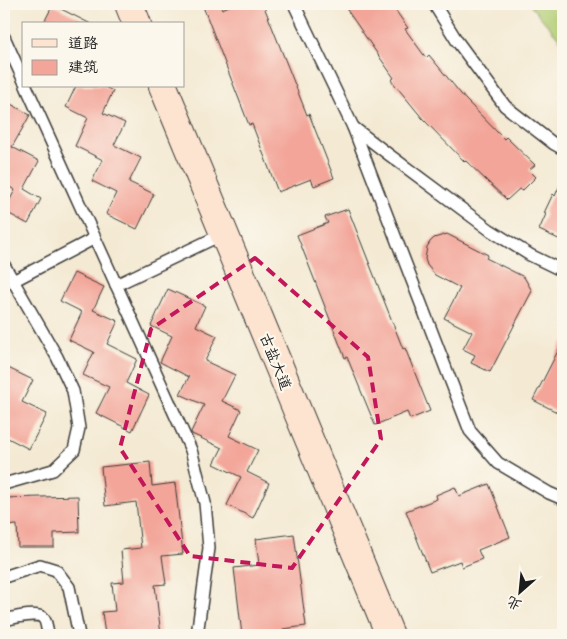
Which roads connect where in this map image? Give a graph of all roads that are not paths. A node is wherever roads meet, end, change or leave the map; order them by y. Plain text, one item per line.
1 (129, 4) edge
2 (294, 4) edge
3 (434, 4) edge
4 (136, 22) edge
5 (4, 37) edge
6 (22, 77) edge
7 (27, 88) edge
8 (164, 88) edge
9 (353, 127) junction
10 (563, 149) edge
11 (225, 233) junction
12 (95, 238) junction
13 (4, 265) edge
14 (563, 271) edge
15 (13, 281) junction
16 (116, 285) junction
17 (4, 484) edge
18 (563, 500) edge
19 (4, 577) edge
20 (4, 620) edge
21 (48, 635) edge
22 (79, 635) edge
23 (197, 635) edge
24 (390, 635) edge

1 - 4 street
2 - 9 lane
3 - 10 lane
5 - 6 lane
7 - 12 lane
8 - 11 street, 古盐大道
9 - 14 lane
9 - 18 lane
11 - 16 lane
11 - 24 street, 古盐大道
12 - 15 lane
12 - 16 lane
13 - 15 lane
15 - 17 lane
16 - 23 lane
19 - 22 lane
20 - 21 lane

